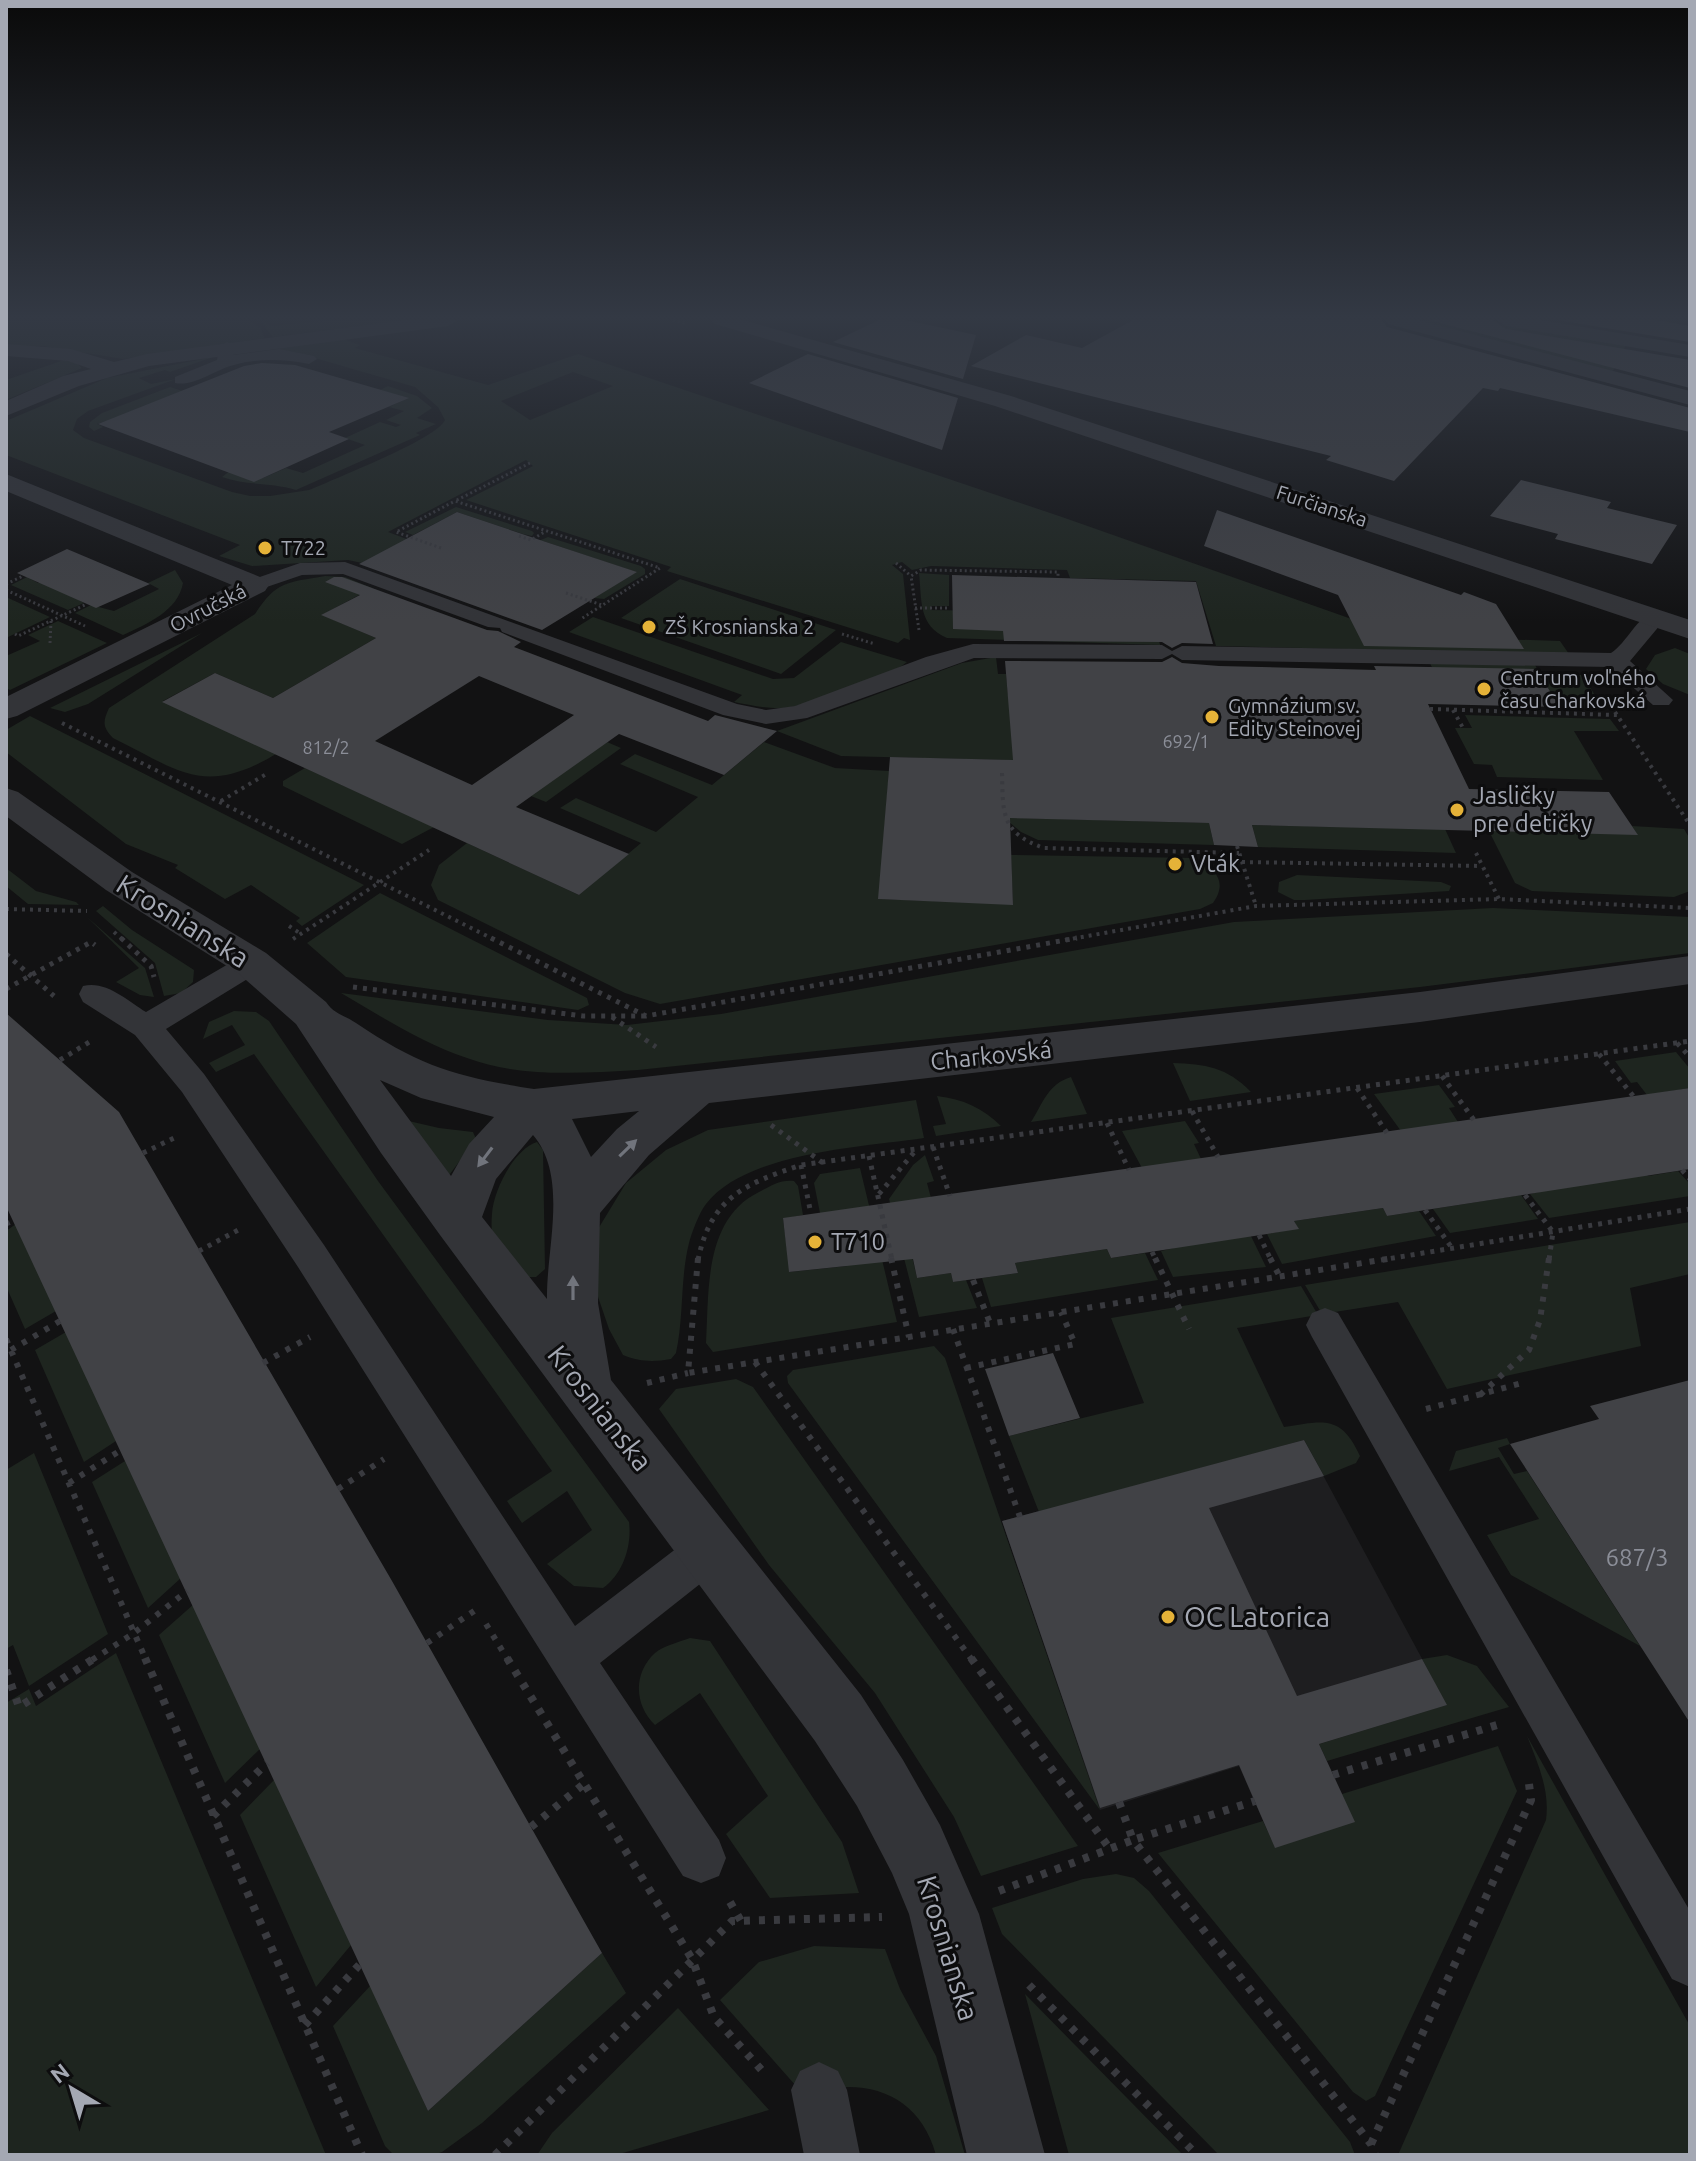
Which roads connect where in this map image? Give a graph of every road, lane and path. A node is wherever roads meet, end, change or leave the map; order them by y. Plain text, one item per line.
1 (1063, 421) edge
2 (530, 463) dead end
3 (6, 482) edge
4 (455, 501) junction
5 (547, 531) junction
6 (519, 536) dead end
7 (441, 548) dead end
8 (896, 563) dead end
9 (23, 576) dead end
10 (911, 576) junction
11 (1058, 578) dead end
12 (6, 584) edge
13 (255, 585) junction
14 (6, 590) edge
15 (566, 593) dead end
16 (87, 604) dead end
17 (602, 605) junction
18 (915, 608) junction
19 (949, 608) dead end
20 (593, 611) dead end
21 (62, 616) junction
22 (1655, 618) junction
23 (1690, 630) edge
24 (96, 632) dead end
25 (15, 634) dead end
26 (1581, 660) junction
27 (1616, 660) junction
28 (924, 666) junction
29 (1661, 700) dead end
30 (6, 709) edge
31 (1430, 709) dead end
32 (1453, 710) junction
33 (1617, 715) junction
34 (53, 718) dead end
35 (1463, 728) dead end
36 (268, 773) dead end
37 (1002, 773) dead end
38 (6, 799) edge
39 (220, 802) junction
40 (1690, 825) edge
41 (429, 850) dead end
42 (1476, 853) dead end
43 (1242, 862) junction
44 (1482, 866) junction
45 (383, 882) junction
46 (1499, 899) junction
47 (88, 906) dead end
48 (1256, 906) junction
49 (1690, 908) edge
50 (6, 909) edge
51 (289, 926) dead end
52 (111, 930) dead end
53 (301, 934) junction
54 (95, 945) dead end
55 (304, 949) dead end
56 (6, 954) edge
57 (252, 963) junction
58 (1690, 970) edge
59 (30, 975) junction
60 (155, 979) dead end
61 (6, 989) edge
62 (94, 994) dead end
63 (328, 1000) junction
64 (64, 1005) dead end
65 (646, 1016) junction
66 (146, 1027) junction
67 (1690, 1041) edge
68 (1677, 1043) junction
69 (1599, 1054) junction
70 (1690, 1057) edge
71 (1442, 1076) junction
72 (1357, 1088) junction
73 (695, 1090) junction
74 (1634, 1097) dead end
75 (534, 1106) junction
76 (1192, 1111) junction
77 (1474, 1120) dead end
78 (175, 1122) dead end
79 (1107, 1123) junction
80 (1387, 1133) dead end
81 (933, 1147) junction
82 (917, 1149) junction
83 (143, 1153) dead end
84 (869, 1156) junction
85 (1218, 1157) dead end
86 (801, 1165) junction
87 (1129, 1170) dead end
88 (1682, 1170) dead end
89 (1690, 1179) edge
90 (878, 1195) junction
91 (1525, 1195) dead end
92 (950, 1196) dead end
93 (577, 1206) junction
94 (1690, 1209) edge
95 (1425, 1210) dead end
96 (233, 1214) dead end
97 (811, 1214) dead end
98 (13, 1221) dead end
99 (457, 1221) junction
100 (6, 1224) edge
101 (242, 1228) junction
102 (1553, 1232) junction
103 (1259, 1235) dead end
104 (249, 1240) dead end
105 (1452, 1248) junction
106 (199, 1251) dead end
107 (1152, 1252) dead end
108 (1298, 1274) junction
109 (1280, 1277) junction
110 (973, 1280) dead end
111 (1303, 1285) dead end
112 (1173, 1294) junction
113 (1061, 1312) junction
114 (60, 1321) dead end
115 (990, 1323) junction
116 (302, 1325) dead end
117 (1325, 1325) dead end
118 (953, 1329) junction
119 (1189, 1329) dead end
120 (310, 1337) junction
121 (909, 1337) junction
122 (6, 1339) edge
123 (11, 1350) junction
124 (318, 1350) dead end
125 (755, 1362) junction
126 (263, 1363) dead end
127 (966, 1368) junction
128 (1522, 1383) dead end
129 (587, 1392) junction
130 (1480, 1395) junction
131 (1380, 1421) junction
132 (376, 1445) dead end
133 (121, 1450) dead end
134 (384, 1459) junction
135 (392, 1471) dead end
136 (69, 1483) junction
137 (338, 1489) dead end
138 (1020, 1517) dead end
139 (709, 1550) junction
140 (187, 1591) dead end
141 (470, 1597) dead end
142 (477, 1609) junction
143 (134, 1633) junction
144 (427, 1643) dead end
145 (570, 1658) junction
146 (6, 1670) edge
147 (1491, 1727) dead end
148 (267, 1763) dead end
149 (1333, 1775) dead end
150 (1529, 1779) dead end
151 (585, 1783) junction
152 (1255, 1801) dead end
153 (1119, 1802) dead end
154 (213, 1816) junction
155 (531, 1827) dead end
156 (1133, 1840) junction
157 (1110, 1849) junction
158 (701, 1858) dead end
159 (944, 1914) junction
160 (692, 1959) junction
161 (1690, 1961) edge
162 (360, 1964) dead end
163 (1020, 1976) dead end
164 (305, 2025) junction
165 (795, 2085) joint
166 (1371, 2144) junction
167 (362, 2155) edge
168 (495, 2155) edge
169 (832, 2155) edge
170 (1006, 2155) edge
171 (1197, 2155) edge
172 (1375, 2155) edge

1 - 22 street, Furčianska
2 - 4 path
3 - 13 street, Ovručská
4 - 5 path
4 - 7 path
5 - 6 path
5 - 17 path
8 - 10 path
9 - 12 path
10 - 11 path
10 - 18 path
13 - 28 lane
13 - 30 street, Ovručská
14 - 21 path
15 - 17 path
16 - 21 path
17 - 20 path
18 - 19 path
18 - 28 path
21 - 24 path
21 - 25 path
22 - 23 street, Furčianska
22 - 27 lane
26 - 27 lane
26 - 28 lane
26 - 33 path
27 - 29 lane
31 - 32 path
32 - 33 path
32 - 35 path
33 - 40 path
34 - 39 path
36 - 39 path
37 - 43 path
38 - 57 street, Krosnianska
39 - 45 path
41 - 45 path
42 - 44 path
43 - 44 path
43 - 48 path
44 - 46 path
45 - 53 path
45 - 65 path
46 - 48 path
46 - 49 path
47 - 50 path
48 - 65 path
51 - 53 path
52 - 60 path
53 - 55 path
54 - 59 path
56 - 59 path
57 - 63 street, Krosnianska
57 - 66 lane
58 - 73 street, Charkovská
59 - 61 path
59 - 64 path
62 - 66 lane
63 - 65 path
63 - 75 street, Charkovská
63 - 99 street, Krosnianska
66 - 145 lane
67 - 68 path
68 - 69 path
68 - 70 path
69 - 71 path
69 - 74 path
71 - 72 path
71 - 77 path
72 - 76 path
72 - 80 path
73 - 75 street, Charkovská
93 -> 73 street
75 - 93 street
75 -> 99 street
76 - 79 path
76 - 85 path
78 - 83 path
79 - 81 path
79 - 87 path
81 - 82 path
81 - 92 path
82 - 84 path
82 - 90 path
84 - 86 path
84 - 90 path
86 - 97 path
86 - 125 path
88 - 89 path
90 - 121 path
91 - 102 path
129 -> 93 street
94 - 102 path
95 - 105 path
96 - 101 path
98 - 100 path
99 - 129 street, Krosnianska
101 - 104 path
101 - 106 path
102 - 105 path
102 - 130 path
103 - 109 path
105 - 108 path
107 - 112 path
108 - 109 path
108 - 111 path
109 - 112 path
110 - 115 path
112 - 113 path
112 - 119 path
113 - 115 path
113 - 127 path
114 - 123 path
115 - 118 path
116 - 120 path
117 - 131 lane
118 - 121 path
118 - 127 path
120 - 124 path
120 - 126 path
121 - 125 path
122 - 123 path
123 - 136 path
125 - 157 path
127 - 138 path
128 - 130 path
129 - 139 street, Krosnianska
130 - 131 path
131 - 161 lane
132 - 134 path
133 - 136 path
134 - 135 path
134 - 137 path
136 - 143 path
139 - 145 lane
139 - 159 street, Krosnianska
140 - 143 path
141 - 142 path
142 - 144 path
142 - 151 path
143 - 146 path
143 - 154 path
145 - 158 lane
147 - 149 path
148 - 154 path
150 - 166 path
151 - 155 path
151 - 160 path
152 - 156 path
153 - 156 path
154 - 164 path
156 - 157 path
156 - 166 path
157 - 159 path
159 - 160 path
159 - 170 street, Krosnianska
160 - 165 path
160 - 168 path
162 - 164 path
163 - 171 path
164 - 167 path
165 - 169 lane
166 - 172 path

